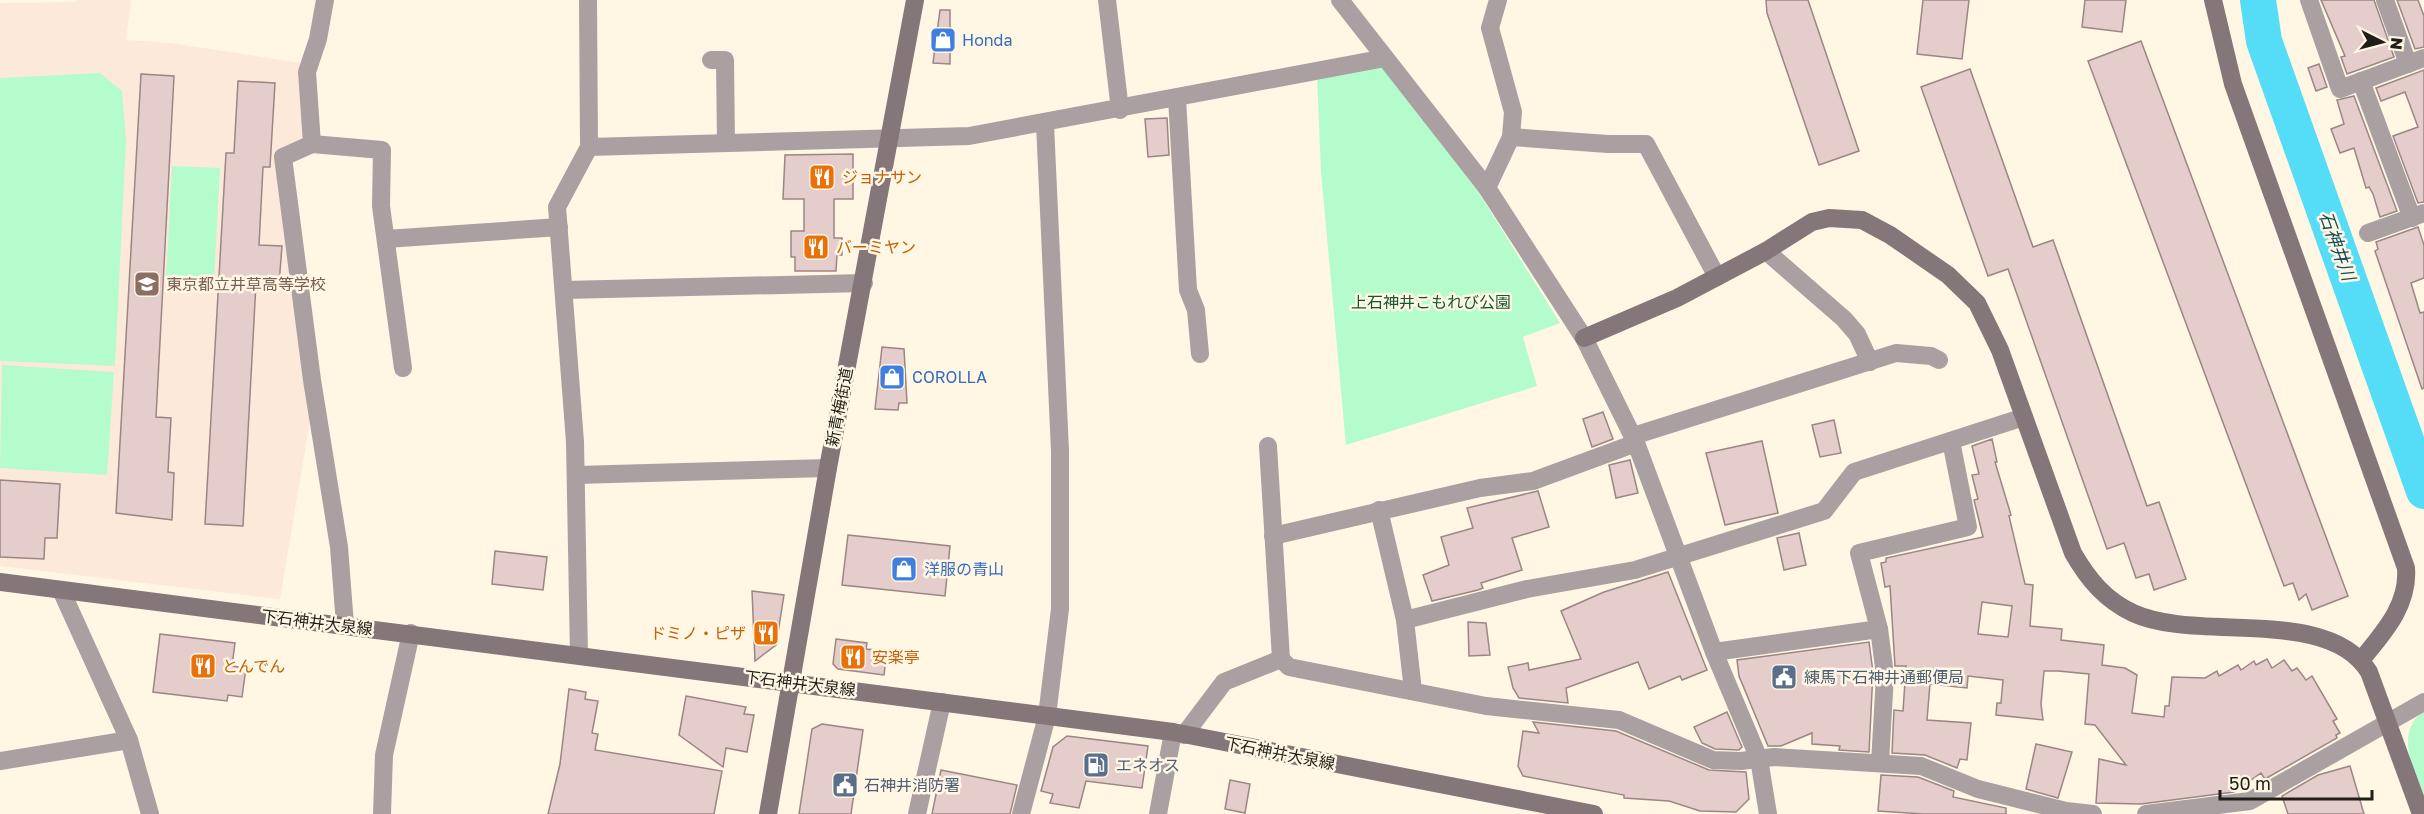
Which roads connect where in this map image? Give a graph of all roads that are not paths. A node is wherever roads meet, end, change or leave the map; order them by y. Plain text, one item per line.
1 (325, 0) edge
2 (588, 0) edge
3 (915, 0) edge
4 (1107, 0) edge
5 (1340, 0) edge
6 (1498, 0) edge
7 (2213, 0) edge
8 (2309, 0) edge
9 (2385, 0) edge
10 (1385, 58) junction
11 (711, 60) dead end
12 (2416, 61) edge
13 (2361, 81) junction
14 (1177, 98) junction
15 (1120, 110) junction
16 (1045, 124) junction
17 (1511, 136) junction
18 (890, 140) junction
19 (726, 142) junction
20 (312, 144) junction
21 (589, 147) junction
22 (1487, 188) junction
23 (2420, 217) edge
24 (559, 226) junction
25 (2368, 233) dead end
26 (386, 239) junction
27 (1766, 251) junction
28 (1717, 277) junction
29 (864, 283) junction
30 (564, 290) junction
31 (1584, 338) junction
32 (1200, 354) dead end
33 (1939, 360) dead end
34 (1870, 362) junction
35 (403, 368) dead end
36 (2024, 417) junction
37 (1634, 439) junction
38 (1951, 441) junction
39 (1268, 446) dead end
40 (828, 468) junction
41 (576, 475) junction
42 (1379, 510) junction
43 (1273, 536) junction
44 (1680, 557) junction
45 (0, 582) edge
46 (61, 590) junction
47 (1405, 620) junction
48 (345, 625) junction
49 (1879, 629) junction
50 (411, 633) junction
51 (1714, 651) junction
52 (579, 656) junction
53 (1281, 659) junction
54 (2362, 659) junction
55 (792, 682) junction
56 (1413, 691) junction
57 (942, 702) junction
58 (2424, 702) edge
59 (1047, 716) junction
60 (2387, 724) junction
61 (1179, 734) junction
62 (129, 740) junction
63 (1759, 759) junction
64 (0, 761) edge
65 (1880, 763) junction
66 (150, 814) edge
67 (382, 814) edge
68 (768, 814) edge
69 (917, 814) edge
70 (1021, 814) edge
71 (1158, 814) edge
72 (1594, 814) edge
73 (1768, 814) edge
74 (2093, 814) edge
75 (2146, 814) edge
76 (2421, 814) edge

1 - 20 street
2 - 21 street
3 - 18 main road, 新青梅街道
4 - 15 street
5 - 10 street
6 - 17 street
7 - 54 main road
8 - 13 street
9 - 12 street
10 - 14 street
10 - 22 street
11 - 19 street
12 - 13 street
13 - 23 street
14 - 15 street
14 - 32 street
15 - 16 street
16 - 18 street
16 - 59 street
17 - 22 street
17 - 28 street
18 - 19 street
18 - 29 main road, 新青梅街道
19 - 21 street
20 - 26 street
20 - 48 street
21 - 24 street
22 - 31 street
23 - 25 street
24 - 26 street
24 - 30 street
26 - 35 street
27 - 28 main road
27 - 34 street
27 - 36 main road
28 - 31 main road
29 - 30 street
29 - 40 main road, 新青梅街道
30 - 41 street
31 - 37 street
33 - 34 street
34 - 37 street
36 - 38 street
36 - 54 main road
37 - 42 street
37 - 44 street
38 - 44 street
38 - 49 street
39 - 43 street
40 - 41 street
40 - 55 main road, 新青梅街道
41 - 52 street
42 - 43 street
42 - 47 street
43 - 53 street
44 - 47 street
44 - 51 street
45 - 46 main road, 下石神井大泉線
46 - 48 main road, 下石神井大泉線
46 - 62 street
47 - 56 street
48 - 50 main road, 下石神井大泉線
49 - 51 street
49 - 65 street
50 - 52 main road, 下石神井大泉線
50 - 67 street
51 - 63 street
52 - 55 main road, 下石神井大泉線
53 - 56 street
53 - 61 street
54 - 60 main road
55 - 57 main road, 下石神井大泉線
55 - 68 main road, 新青梅街道
56 - 63 street
57 - 59 main road, 下石神井大泉線
57 - 69 street
58 - 60 street
59 - 61 main road, 下石神井大泉線
59 - 70 street
60 - 75 street
60 - 76 main road
61 - 71 street
61 - 72 main road, 下石神井大泉線
62 - 64 street
62 - 66 street
63 - 65 street
63 - 73 street
65 - 74 street

